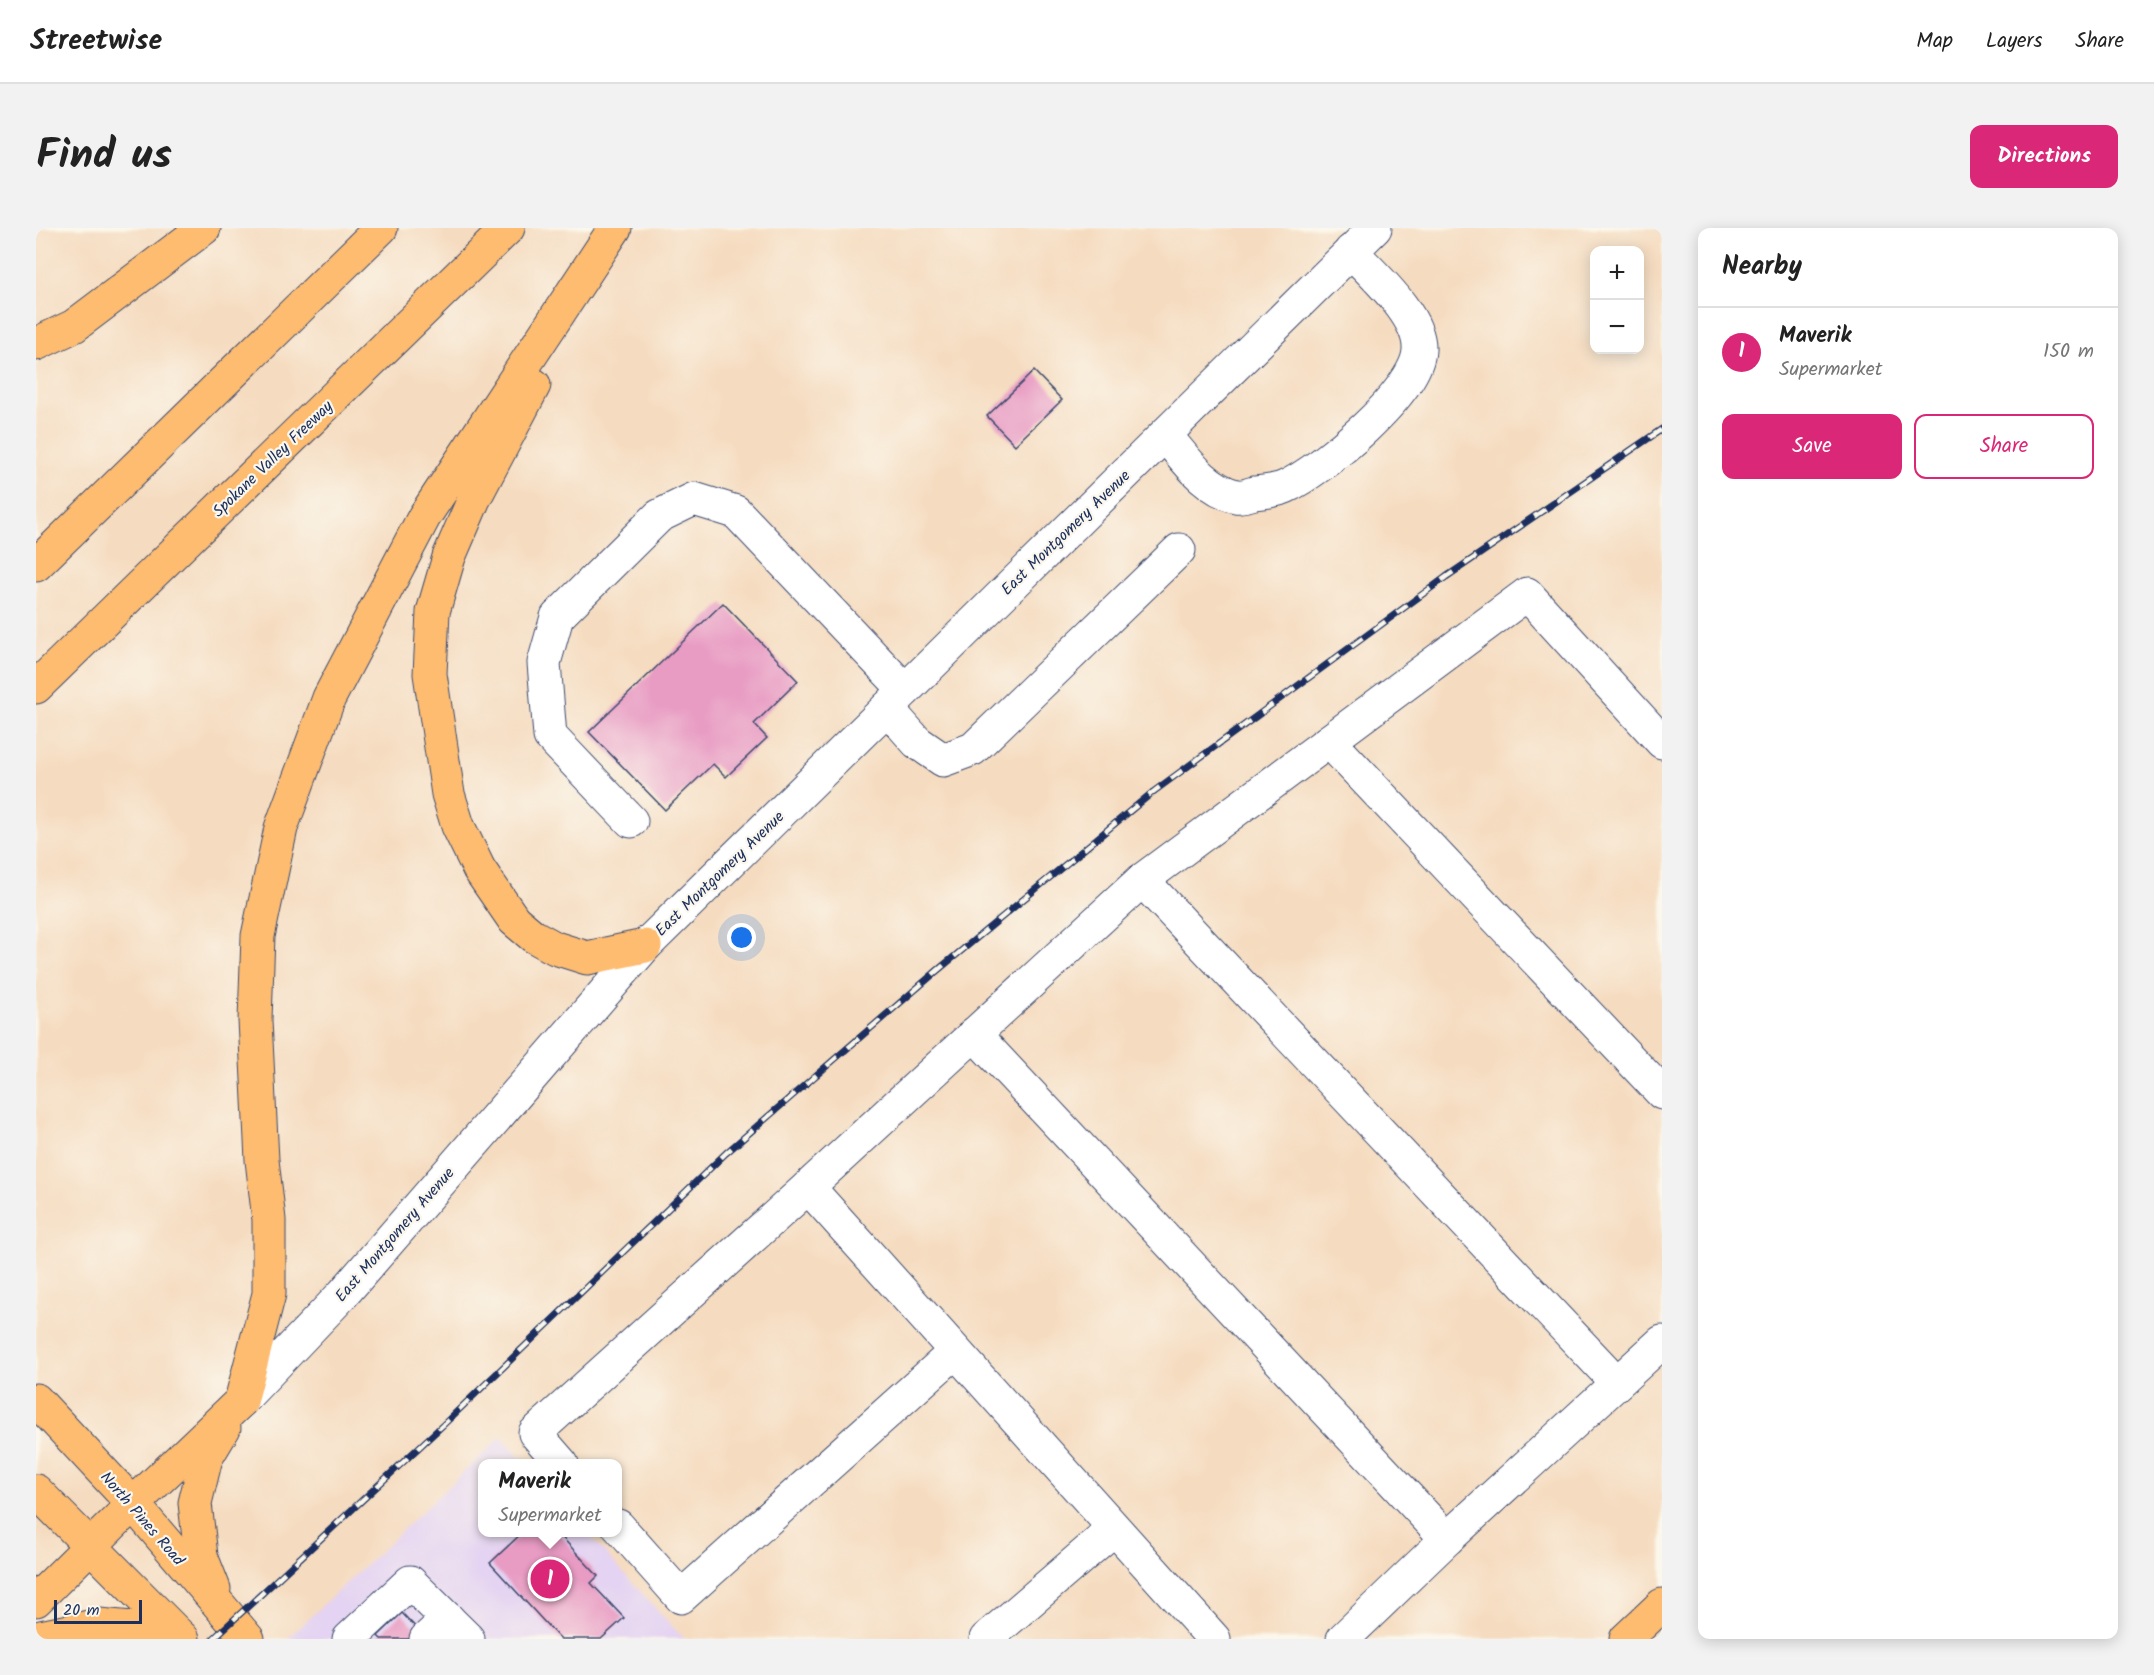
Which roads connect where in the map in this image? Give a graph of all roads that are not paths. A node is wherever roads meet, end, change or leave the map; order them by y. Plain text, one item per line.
1 (204, 228) edge
2 (381, 228) edge
3 (508, 228) edge
4 (616, 228) edge
5 (1374, 228) edge
6 (1351, 251) junction
7 (36, 344) edge
8 (1165, 435) junction
9 (1179, 550) dead end
10 (36, 566) edge
11 (36, 687) edge
12 (896, 699) junction
13 (1329, 741) junction
14 (1662, 742) edge
15 (631, 821) dead end
16 (1142, 880) junction
17 (645, 946) junction
18 (975, 1034) junction
19 (1662, 1093) edge
20 (808, 1187) junction
21 (1662, 1342) edge
22 (955, 1352) junction
23 (1617, 1383) junction
24 (36, 1400) edge
25 (241, 1401) junction
26 (558, 1459) edge
27 (36, 1491) edge
28 (133, 1504) junction
29 (1114, 1528) junction
30 (622, 1531) edge
31 (1447, 1539) junction
32 (92, 1546) junction
33 (36, 1600) edge
34 (1662, 1605) edge
35 (224, 1613) junction
36 (447, 1632) edge
37 (36, 1638) edge
38 (182, 1638) edge
39 (248, 1639) edge
40 (349, 1639) edge
41 (986, 1639) edge
42 (1214, 1639) edge
43 (1343, 1639) edge
44 (1626, 1639) edge

1 - 7 main road
2 - 10 main road
3 - 11 main road, Spokane Valley Freeway
4 - 17 main road
4 - 25 main road
5 - 6 street, East Montgomery Avenue
6 - 8 street, East Montgomery Avenue
6 - 8 street
8 - 12 street, East Montgomery Avenue
9 - 12 street
12 - 15 street
12 - 17 street, East Montgomery Avenue
13 - 14 street
13 - 16 street
13 - 19 street
16 - 18 street
16 - 23 street
17 - 25 street, East Montgomery Avenue
18 - 20 street
18 - 31 street
20 - 22 street
20 - 26 street
21 - 23 street
22 - 29 street
22 - 30 street
23 - 31 street
24 - 28 main road, North Pines Road
25 - 28 main road, East Montgomery Avenue
25 - 35 main road
27 - 32 main road
28 - 32 main road, East Montgomery Avenue
28 - 35 main road, North Pines Road
29 - 41 street
29 - 42 street
31 - 43 street
32 - 33 main road, East Montgomery Avenue
32 - 38 main road
34 - 44 main road
35 - 39 main road, North Pines Road
36 - 40 street
37 - 38 main road

